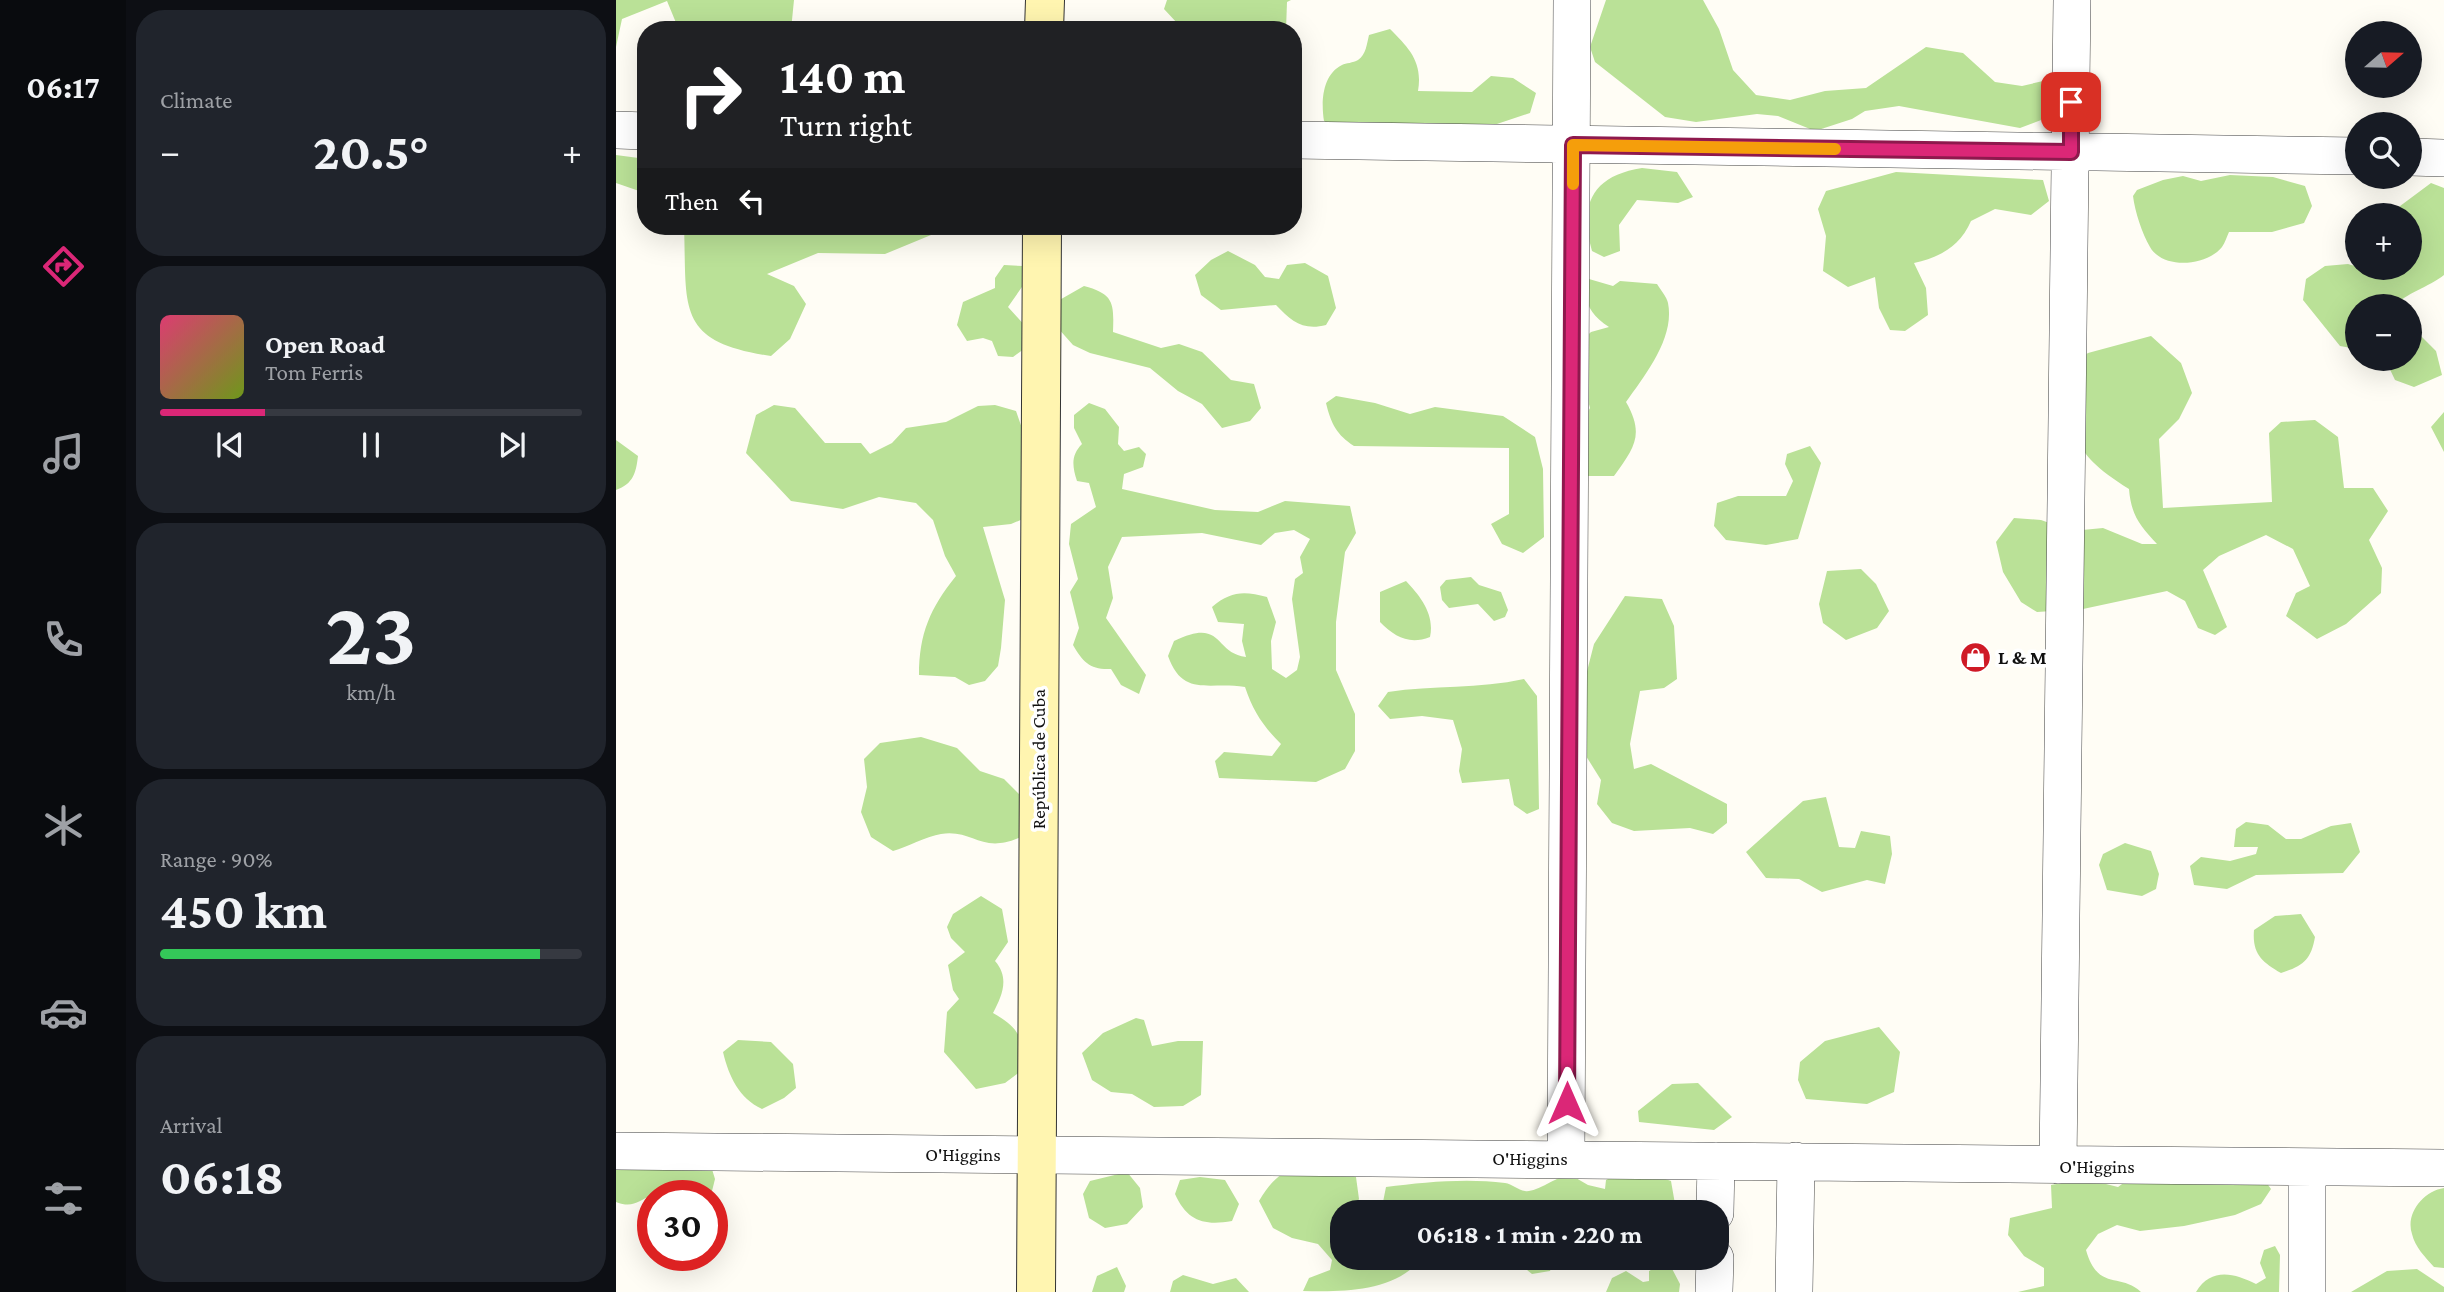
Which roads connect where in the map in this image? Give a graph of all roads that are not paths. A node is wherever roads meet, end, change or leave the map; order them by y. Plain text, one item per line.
1 (1045, 0) edge
2 (1573, 0) edge
3 (2072, 0) edge
4 (1044, 21) edge
5 (616, 130) edge
6 (637, 131) edge
7 (1302, 140) edge
8 (1573, 145) junction
9 (2071, 152) junction
10 (2345, 156) edge
11 (2422, 157) edge
12 (2444, 158) edge
13 (1042, 235) edge
14 (616, 1151) edge
15 (1036, 1154) junction
16 (1566, 1158) junction
17 (1716, 1161) junction
18 (1796, 1161) junction
19 (2058, 1165) junction
20 (2308, 1167) junction
21 (2444, 1168) edge
22 (1715, 1200) edge
23 (1715, 1270) edge
24 (1036, 1292) edge
25 (1714, 1292) edge
26 (1794, 1292) edge
27 (2307, 1292) edge

1 - 4 main road
2 - 8 street
3 - 9 street
5 - 6 street
7 - 8 street
8 - 9 street
8 - 16 street
9 - 10 street
9 - 19 street
11 - 12 street
13 - 15 main road, República de Cuba
14 - 15 street, O'Higgins
15 - 16 street, O'Higgins
15 - 24 main road, República de Cuba
16 - 17 street, O'Higgins
17 - 18 street, O'Higgins
17 - 22 street
18 - 19 street, O'Higgins
18 - 26 street
19 - 20 street, O'Higgins
20 - 21 street, O'Higgins
20 - 27 street
23 - 25 street

